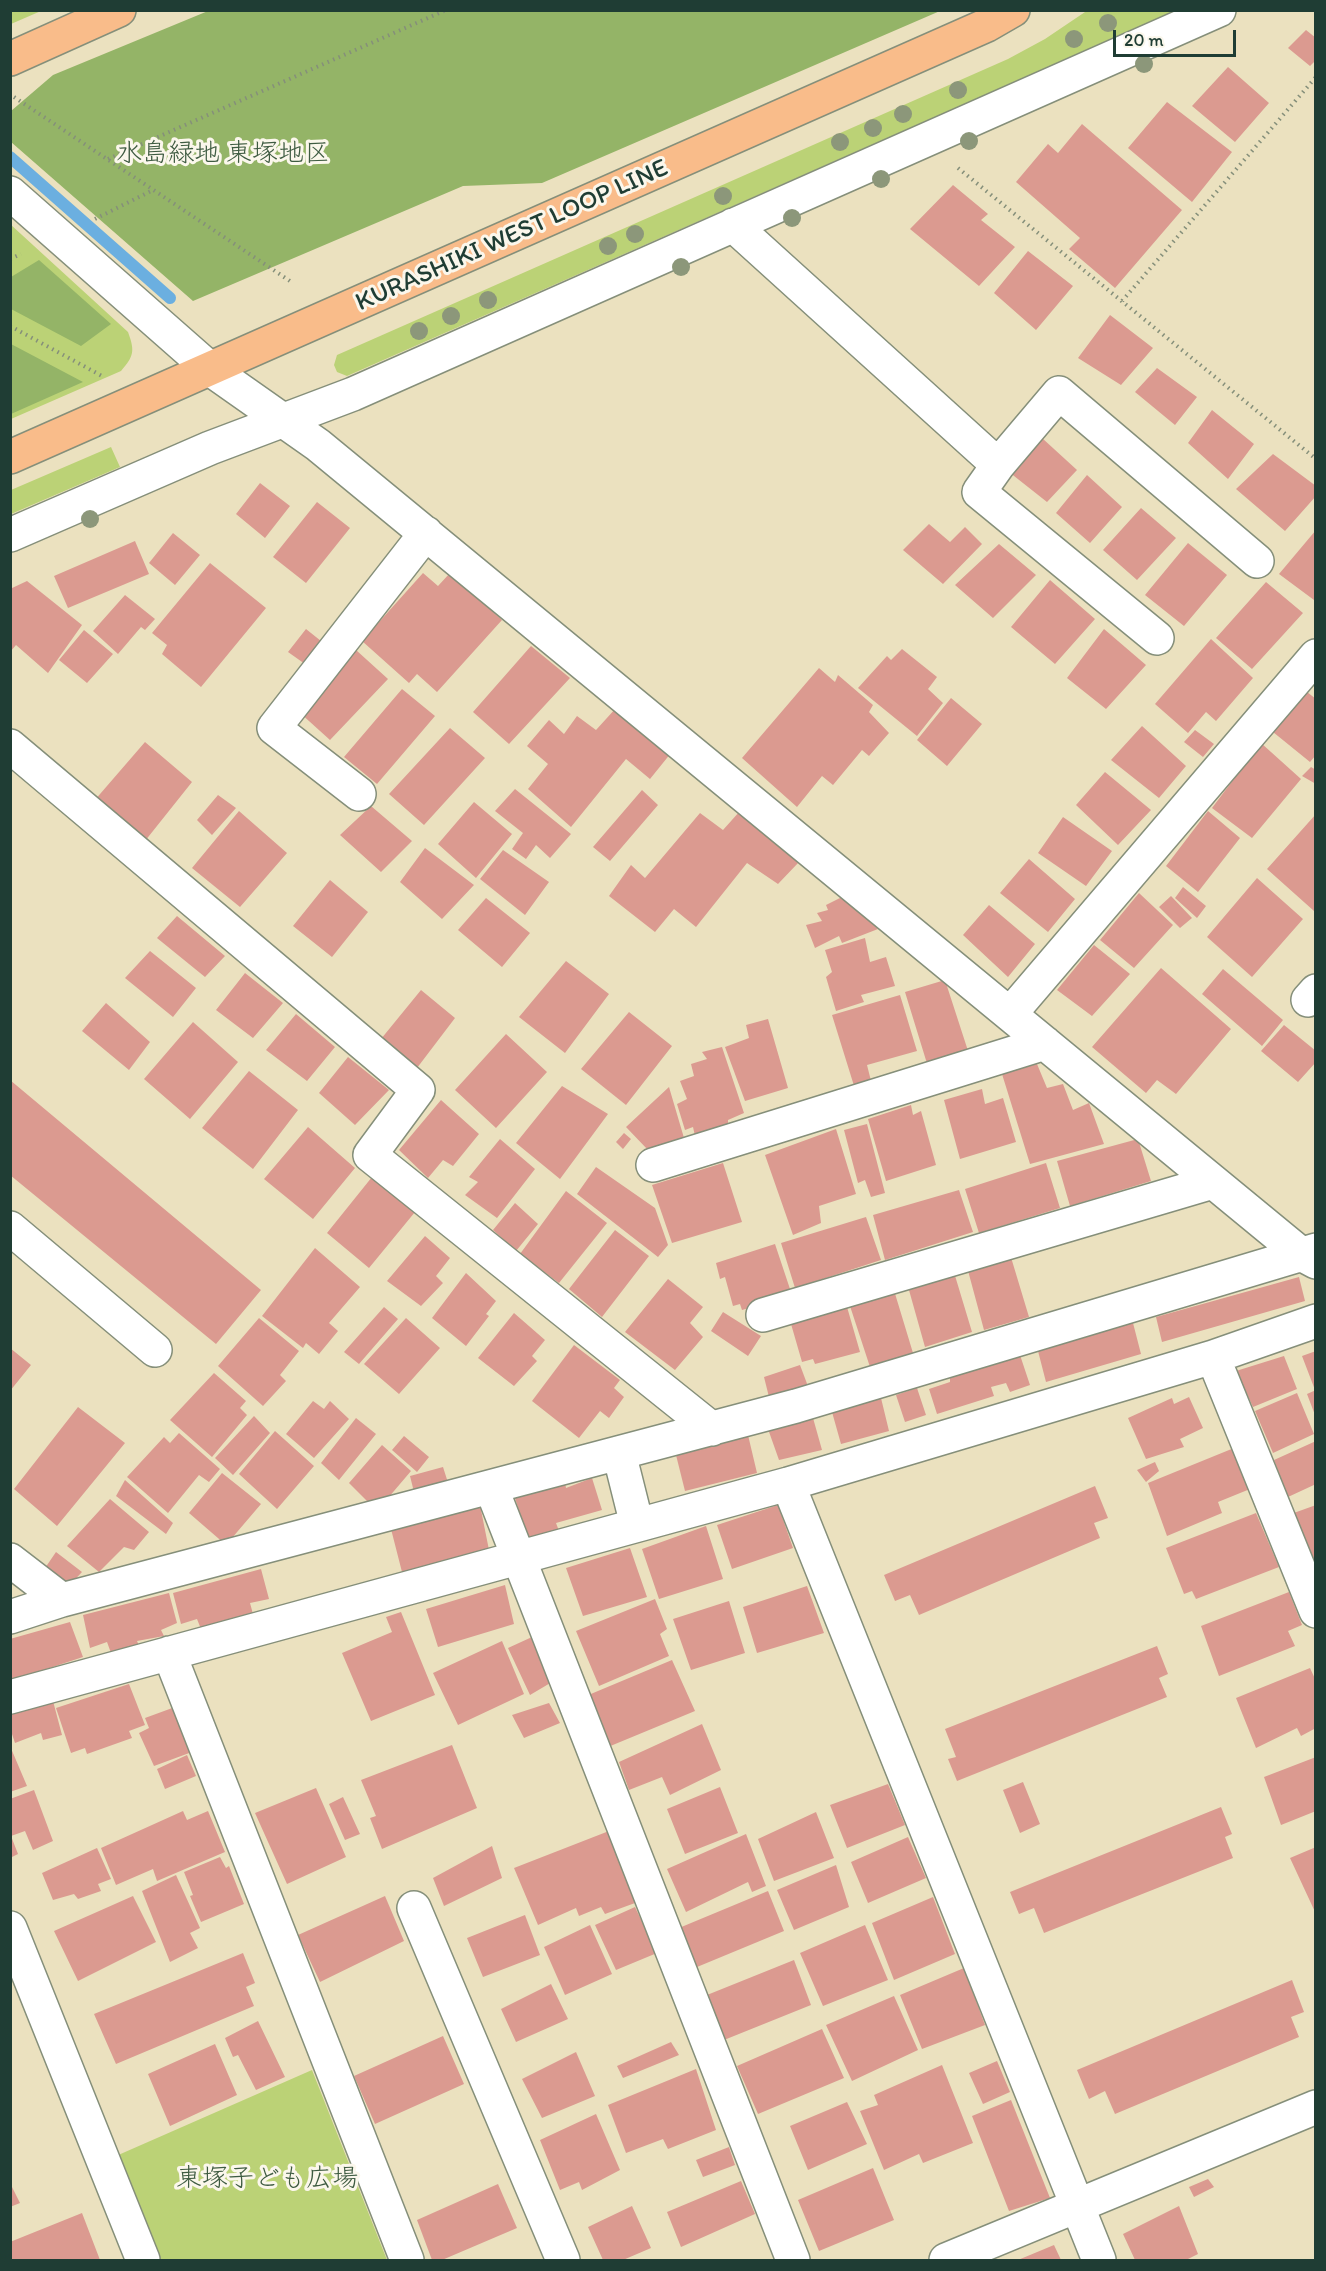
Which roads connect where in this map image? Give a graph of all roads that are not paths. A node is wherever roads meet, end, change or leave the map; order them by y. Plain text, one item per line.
1 (120, 10) edge
2 (1013, 10) edge
3 (1219, 10) edge
4 (10, 59) edge
5 (10, 193) edge
6 (733, 225) junction
7 (210, 369) junction
8 (283, 420) junction
9 (10, 457) edge
10 (1003, 459) junction
11 (426, 534) junction
12 (10, 535) edge
13 (1257, 561) dead end
14 (1157, 638) dead end
15 (1316, 656) edge
16 (10, 746) edge
17 (359, 794) dead end
18 (1010, 1014) junction
19 (1045, 1043) junction
20 (653, 1165) dead end
21 (1214, 1182) junction
22 (10, 1228) edge
23 (1311, 1255) edge
24 (763, 1315) dead end
25 (1316, 1321) edge
26 (155, 1350) dead end
27 (1213, 1357) junction
28 (712, 1429) junction
29 (619, 1453) junction
30 (788, 1484) junction
31 (491, 1487) junction
32 (637, 1524) junction
33 (518, 1557) junction
34 (10, 1560) edge
35 (62, 1600) junction
36 (1316, 1611) edge
37 (10, 1617) edge
38 (169, 1653) junction
39 (10, 1697) edge
40 (414, 1908) dead end
41 (10, 1928) edge
42 (1316, 2107) edge
43 (1076, 2205) junction
44 (143, 2260) edge
45 (407, 2260) edge
46 (563, 2260) edge
47 (793, 2260) edge
48 (946, 2260) edge
49 (1099, 2260) edge

1 - 4 main road
2 - 7 main road, KURASHIKI WEST LOOP LINE
3 - 6 street
5 - 7 street
6 - 8 street
6 - 10 street
7 - 8 street
7 - 9 main road, KURASHIKI WEST LOOP LINE
8 - 11 street
8 - 12 street
10 - 13 street
10 - 14 street
11 - 17 street
11 - 18 street
15 - 18 street
16 - 28 street
18 - 19 street
19 - 20 street
19 - 21 street
21 - 23 street
21 - 24 street
22 - 26 street
23 - 28 street
25 - 27 street
27 - 30 street
27 - 36 street
28 - 29 street
29 - 31 street
29 - 32 street
30 - 32 street
30 - 43 street
31 - 33 street
31 - 35 street
32 - 33 street
33 - 38 street
33 - 47 street
34 - 35 street
35 - 37 street
38 - 39 street
38 - 45 street
40 - 46 street
41 - 44 street
42 - 43 street
43 - 48 street
43 - 49 street

